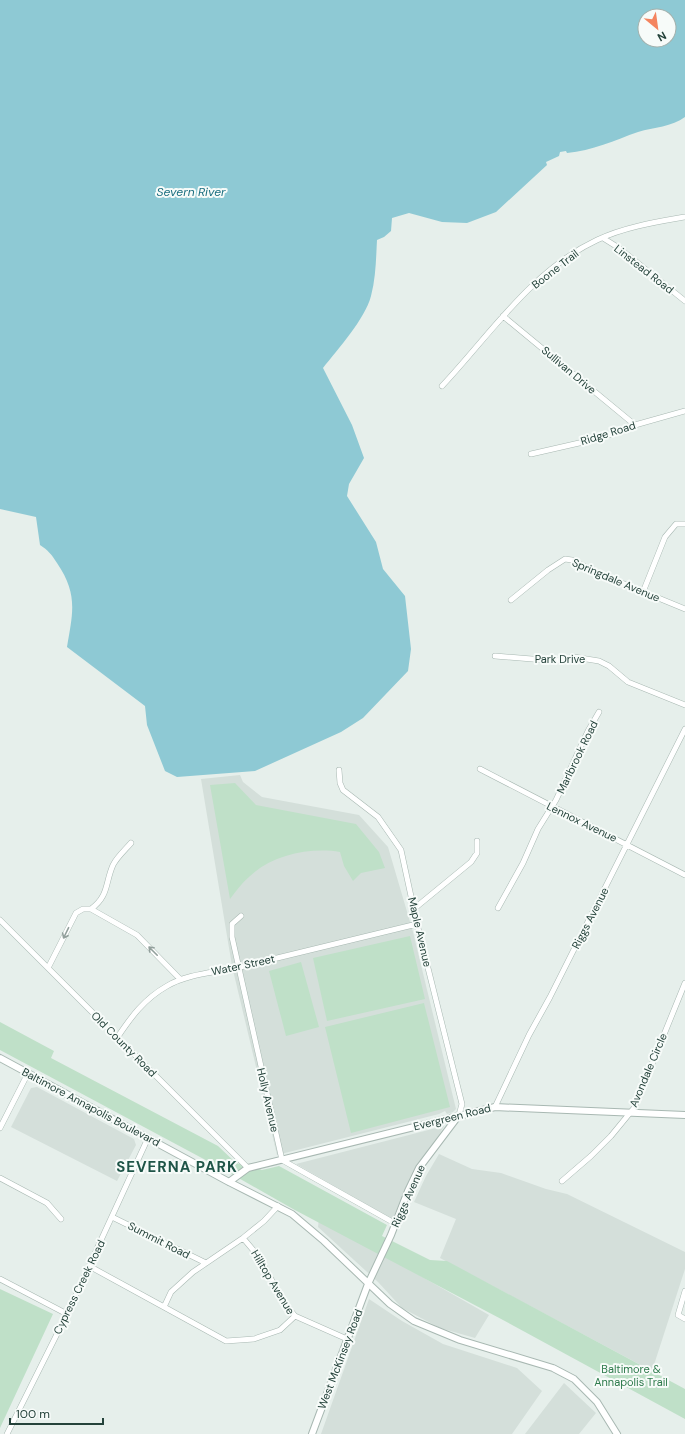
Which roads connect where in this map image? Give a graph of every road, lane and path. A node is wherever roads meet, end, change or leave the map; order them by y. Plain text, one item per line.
1 (685, 217) edge
2 (603, 238) junction
3 (685, 301) edge
4 (503, 316) junction
5 (442, 386) dead end
6 (685, 410) edge
7 (635, 425) junction
8 (531, 454) dead end
9 (685, 524) edge
10 (643, 592) junction
11 (511, 600) dead end
12 (685, 609) edge
13 (495, 656) dead end
14 (685, 705) edge
15 (600, 712) dead end
16 (685, 729) edge
17 (339, 770) dead end
18 (480, 770) dead end
19 (551, 807) junction
20 (477, 841) dead end
21 (131, 843) dead end
22 (627, 845) junction
23 (685, 875) edge
24 (415, 908) junction
25 (498, 908) dead end
26 (91, 909) junction
27 (240, 916) dead end
28 (0, 920) edge
29 (417, 924) junction
30 (48, 968) junction
31 (238, 968) junction
32 (180, 979) junction
33 (685, 983) edge
34 (117, 1038) junction
35 (0, 1058) edge
36 (28, 1073) junction
37 (495, 1107) junction
38 (630, 1112) junction
39 (459, 1115) junction
40 (685, 1115) edge
41 (2, 1120) edge
42 (0, 1128) edge
43 (148, 1138) junction
44 (282, 1160) junction
45 (248, 1168) junction
46 (0, 1178) edge
47 (562, 1181) dead end
48 (230, 1182) junction
49 (278, 1206) junction
50 (112, 1217) junction
51 (61, 1219) dead end
52 (396, 1224) junction
53 (243, 1238) junction
54 (206, 1264) junction
55 (89, 1266) junction
56 (0, 1279) edge
57 (368, 1284) junction
58 (685, 1291) edge
59 (164, 1307) junction
60 (67, 1314) junction
61 (295, 1316) junction
62 (685, 1319) edge
63 (347, 1339) junction
64 (7, 1434) edge
65 (312, 1434) edge
66 (618, 1434) edge

1 - 2 street, Boone Trail
2 - 3 street, Linstead Road
2 - 4 street, Boone Trail
4 - 5 street, Boone Trail
4 - 7 street, Sullivan Drive
6 - 7 street, Ridge Road
7 - 8 street, Ridge Road
9 - 10 street
10 - 11 street, Springdale Avenue
10 - 12 street, Springdale Avenue
13 - 14 street, Park Drive
15 - 19 street, Marlbrook Road
16 - 22 street, Riggs Avenue
17 - 24 street, Maple Avenue
18 - 19 street, Lennox Avenue
19 - 22 street, Lennox Avenue
19 - 25 street, Marlbrook Road
20 - 24 street
21 - 26 street
22 - 23 street, Lennox Avenue
22 - 37 street, Riggs Avenue
24 - 29 street, Maple Avenue
26 -> 30 street
32 -> 26 street
27 - 31 street, Holly Avenue
28 - 30 street, Old County Road
29 - 31 street, Water Street
29 - 39 street, Maple Avenue
30 - 34 street, Old County Road
31 - 32 street, Water Street
31 - 44 street, Holly Avenue
32 - 34 street, Water Street
33 - 38 street, Avondale Circle
34 - 45 street, Old County Road
35 - 36 street, Baltimore Annapolis Boulevard
36 - 41 street
36 - 43 street, Baltimore Annapolis Boulevard
37 - 38 street, Evergreen Road
37 - 39 street, Evergreen Road
38 - 40 street, Evergreen Road
38 - 47 street, Avondale Circle
39 - 44 street, Evergreen Road
39 - 52 street, Riggs Avenue
41 - 42 street
43 - 48 street, Baltimore Annapolis Boulevard
43 - 50 street, Cypress Creek Road
44 - 45 street, Evergreen Road
44 - 52 street
45 - 48 street, Evergreen Road
46 - 51 street
48 - 49 street, Baltimore Annapolis Boulevard
49 - 53 street
49 - 57 street, Baltimore Annapolis Boulevard
50 - 54 street, Summit Road
50 - 55 street, Cypress Creek Road
52 - 57 street, Riggs Avenue
53 - 54 street
53 - 61 street, Hilltop Avenue
54 - 59 street
55 - 59 street, Hilltop Avenue
55 - 60 street, Cypress Creek Road
56 - 60 street
57 - 63 street, West McKinsey Road
57 - 66 street, Baltimore Annapolis Boulevard
58 - 62 street
59 - 61 street, Hilltop Avenue
60 - 64 street, Cypress Creek Road
61 - 63 street
63 - 65 street, West McKinsey Road

